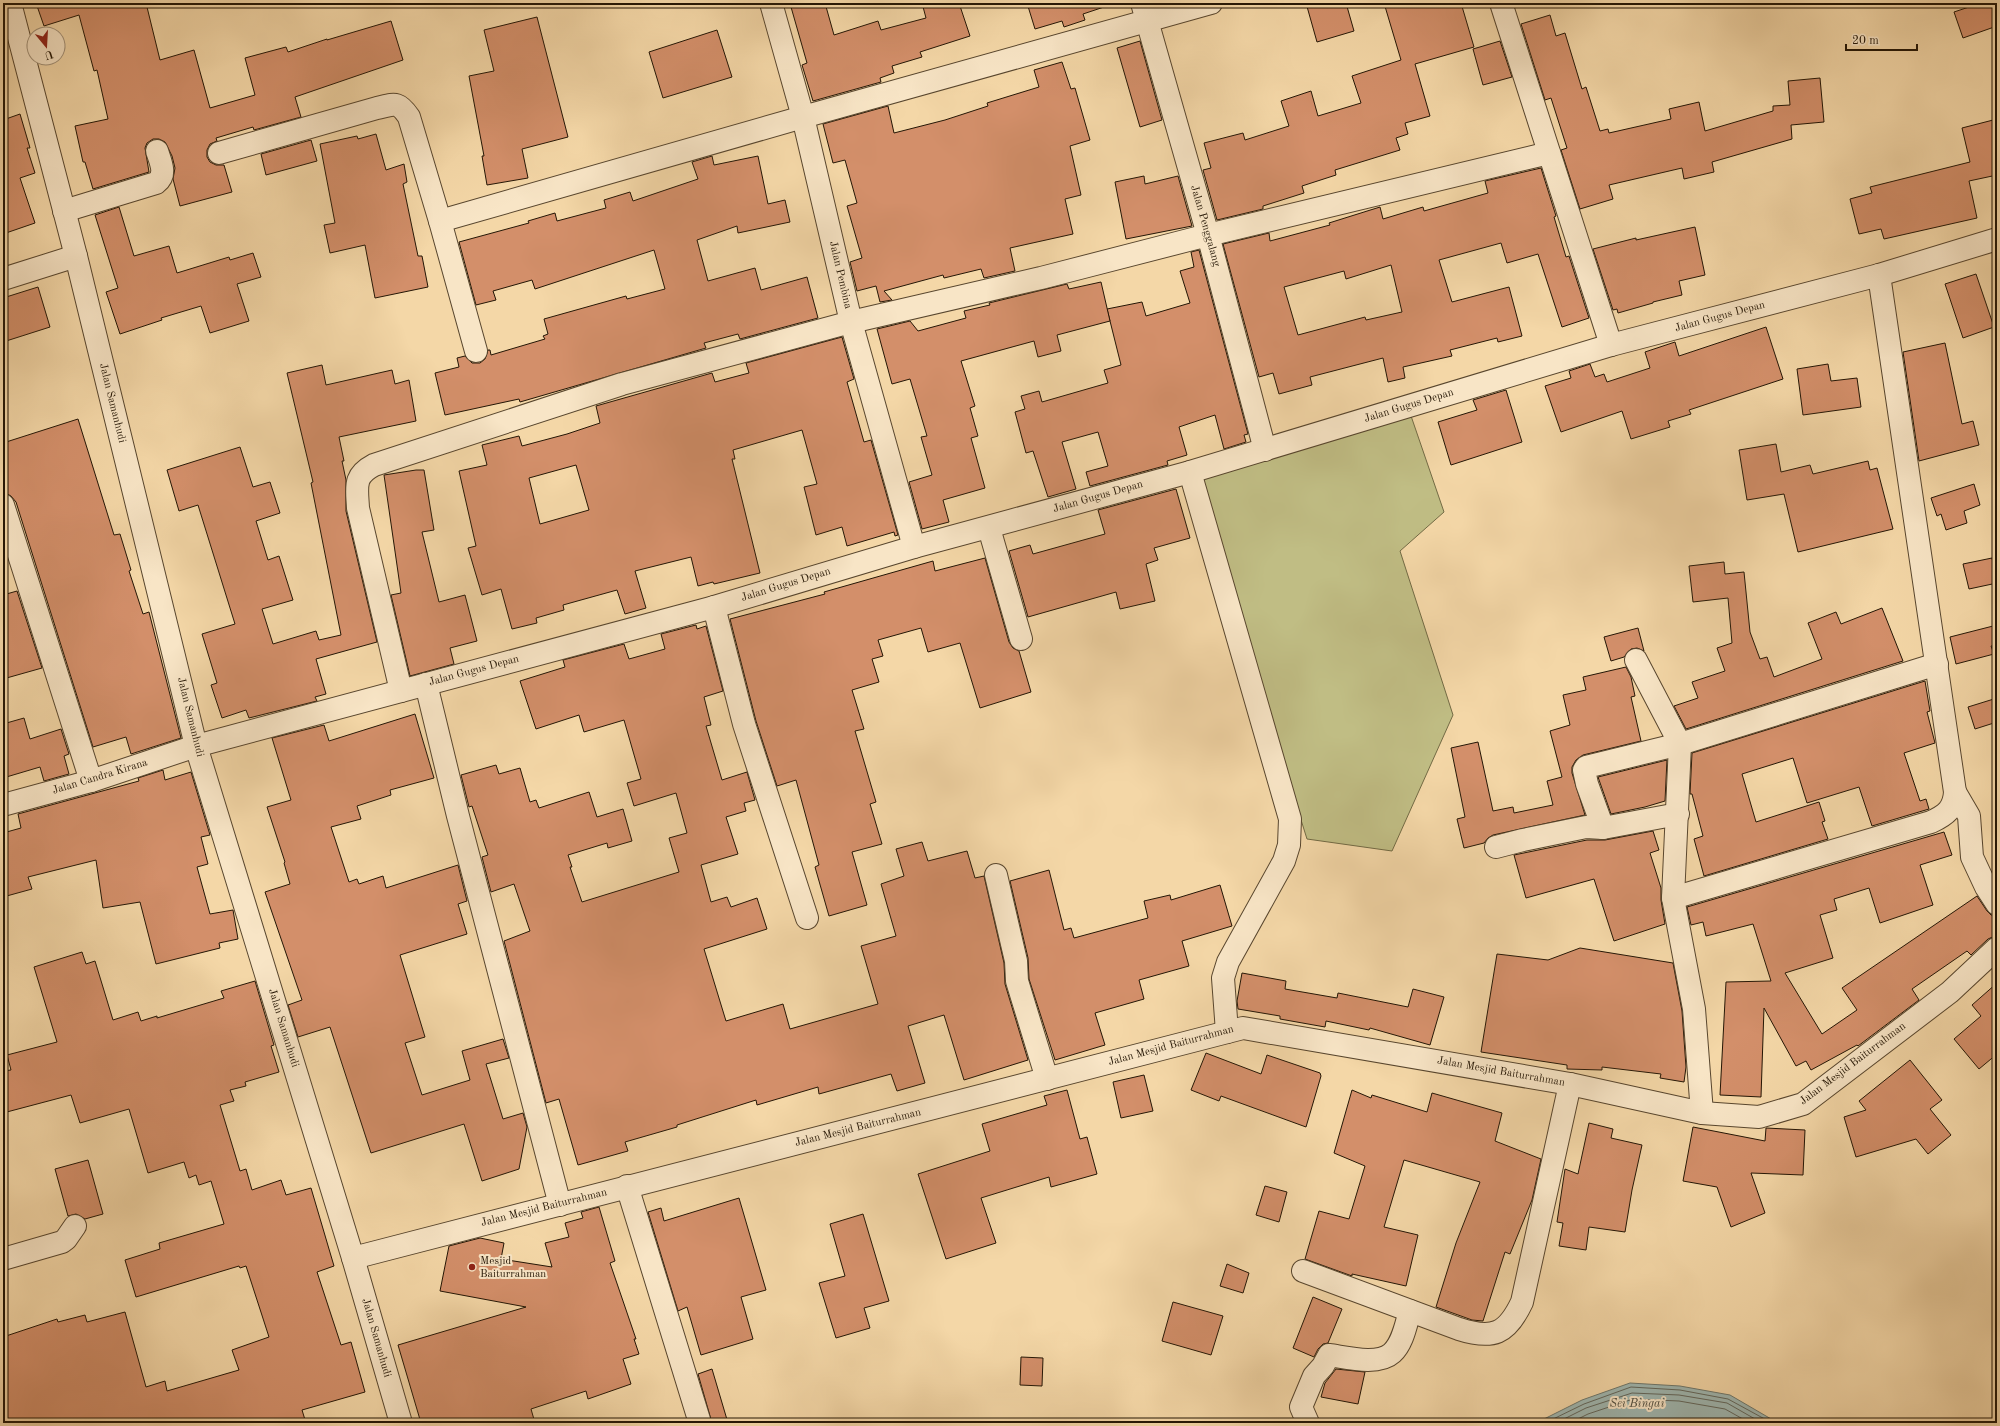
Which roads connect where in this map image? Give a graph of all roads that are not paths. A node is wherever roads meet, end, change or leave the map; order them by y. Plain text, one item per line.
1 (10, 3) edge
2 (771, 3) edge
3 (1211, 3) edge
4 (1501, 3) edge
5 (1144, 12) edge
6 (803, 117) junction
7 (157, 151) dead end
8 (219, 153) dead end
9 (1549, 153) junction
10 (64, 211) junction
11 (440, 221) junction
12 (1208, 235) junction
13 (1997, 239) edge
14 (76, 256) junction
15 (1879, 275) junction
16 (3, 279) edge
17 (851, 322) junction
18 (1611, 345) junction
19 (476, 351) dead end
20 (1265, 450) junction
21 (1190, 472) junction
22 (3, 505) edge
23 (989, 528) junction
24 (9, 546) edge
25 (914, 547) junction
26 (714, 607) junction
27 (1021, 639) dead end
28 (1636, 660) dead end
29 (1937, 664) junction
30 (426, 684) junction
31 (401, 691) junction
32 (1680, 744) junction
33 (196, 746) junction
34 (91, 782) junction
35 (1955, 792) junction
36 (3, 805) edge
37 (1678, 814) junction
38 (1603, 828) junction
39 (1496, 848) dead end
40 (996, 875) dead end
41 (1673, 898) junction
42 (1997, 904) edge
43 (807, 918) dead end
44 (1997, 948) edge
45 (1227, 1032) junction
46 (1047, 1079) junction
47 (1570, 1084) junction
48 (1702, 1113) junction
49 (627, 1186) junction
50 (560, 1204) junction
51 (75, 1226) dead end
52 (353, 1258) junction
53 (3, 1259) edge
54 (1302, 1271) dead end
55 (1410, 1311) junction
56 (401, 1423) edge
57 (700, 1423) edge
58 (1308, 1423) edge

1 - 10 street, Jalan Samanhudi
2 - 6 street, Jalan Pembina
3 - 5 street
4 - 9 street
5 - 6 street
5 - 12 street, Jalan Penggalang
6 - 11 street
6 - 17 street, Jalan Pembina
7 - 10 street
8 - 11 street
9 - 12 street
9 - 18 street
10 - 14 street, Jalan Samanhudi
11 - 19 street
12 - 17 street
12 - 20 street, Jalan Penggalang
13 - 15 street, Jalan Gugus Depan
14 - 16 street
14 - 33 street, Jalan Samanhudi
15 - 18 street, Jalan Gugus Depan
15 - 29 street
17 - 25 street, Jalan Pembina
17 - 31 street
18 - 20 street, Jalan Gugus Depan
20 - 21 street, Jalan Gugus Depan
21 - 23 street, Jalan Gugus Depan
21 - 45 street
22 - 24 street
23 - 25 street, Jalan Gugus Depan
23 - 27 street
24 - 34 street
25 - 26 street, Jalan Gugus Depan
26 - 30 street, Jalan Gugus Depan
26 - 43 street
28 - 32 street
29 - 32 street
29 - 35 street
30 - 31 street, Jalan Gugus Depan
30 - 50 street
31 - 33 street, Jalan Gugus Depan
32 - 37 street
32 - 38 street
33 - 34 street, Jalan Candra Kirana
33 - 52 street, Jalan Samanhudi
34 - 36 street, Jalan Candra Kirana
35 - 41 street
35 - 42 street
37 - 38 street
37 - 41 street
38 - 39 street
40 - 46 street
41 - 48 street
44 - 48 street, Jalan Mesjid Baiturrahman
45 - 46 street, Jalan Mesjid Baiturrahman
45 - 47 street, Jalan Mesjid Baiturrahman
46 - 49 street, Jalan Mesjid Baiturrahman
47 - 48 street, Jalan Mesjid Baiturrahman
47 - 55 street
49 - 50 street, Jalan Mesjid Baiturrahman
49 - 57 street
50 - 52 street, Jalan Mesjid Baiturrahman
51 - 53 street
52 - 56 street, Jalan Samanhudi
54 - 55 street
55 - 58 street

